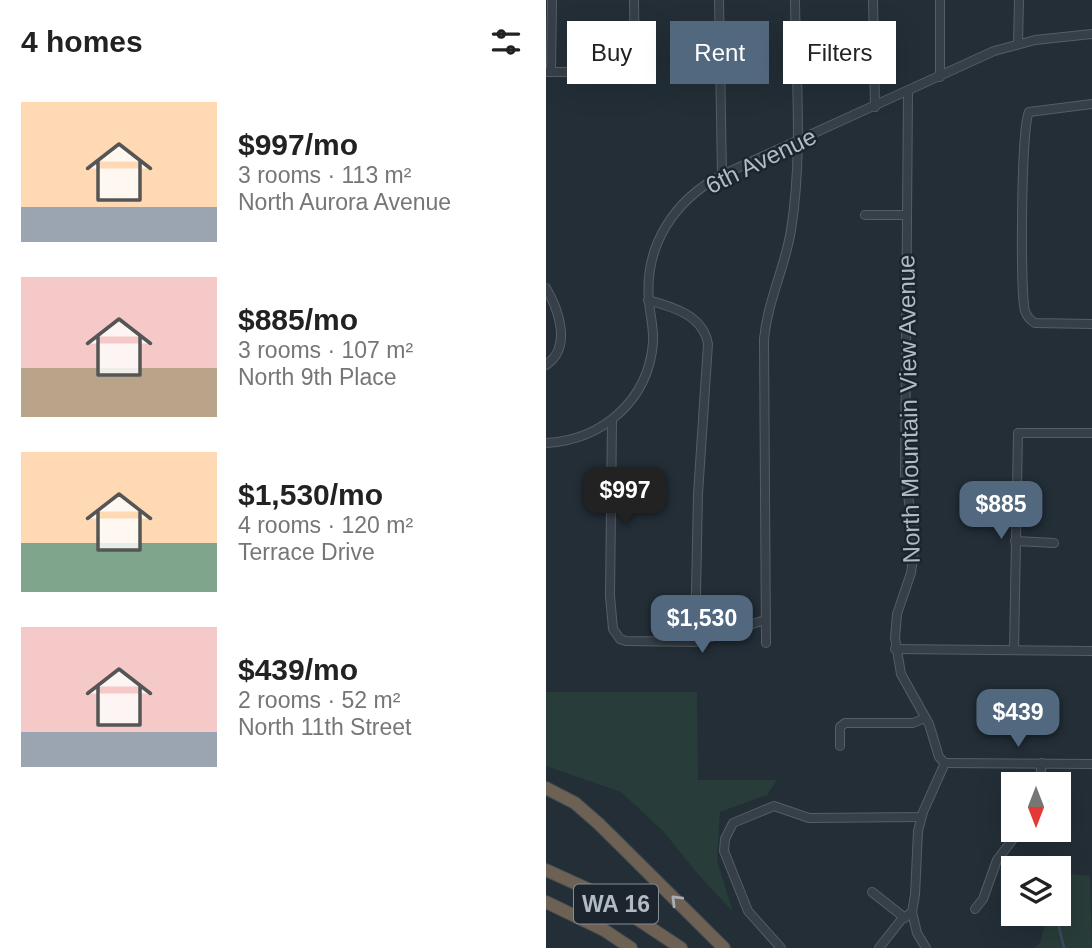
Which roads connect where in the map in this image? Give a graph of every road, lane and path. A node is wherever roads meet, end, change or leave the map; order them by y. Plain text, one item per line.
1 (552, 0) edge
2 (634, 0) edge
3 (719, 0) edge
4 (795, 0) edge
5 (873, 0) edge
6 (940, 0) edge
7 (1019, 0) edge
8 (1092, 34) edge
9 (1018, 44) junction
10 (549, 72) edge
11 (940, 77) junction
12 (908, 92) junction
13 (1092, 104) edge
14 (875, 107) junction
15 (798, 142) junction
16 (722, 176) junction
17 (865, 215) dead end
18 (907, 215) junction
19 (546, 288) edge
20 (648, 300) junction
21 (1092, 324) edge
22 (546, 365) edge
23 (612, 421) junction
24 (1092, 433) edge
25 (546, 443) edge
26 (1015, 541) junction
27 (1055, 543) dead end
28 (765, 620) junction
29 (695, 642) junction
30 (766, 643) dead end
31 (895, 649) junction
32 (1014, 650) junction
33 (1092, 651) edge
34 (925, 718) junction
35 (840, 746) dead end
36 (944, 763) junction
37 (1042, 763) junction
38 (1092, 764) edge
39 (1041, 772) edge
40 (546, 788) edge
41 (921, 817) junction
42 (1011, 842) edge
43 (546, 870) edge
44 (872, 892) dead end
45 (546, 902) edge
46 (975, 909) dead end
47 (909, 915) junction
48 (631, 948) edge
49 (681, 948) edge
50 (724, 948) edge
51 (781, 948) edge
52 (879, 948) edge
53 (926, 948) edge

1 - 10 street
2 - 10 street
3 - 16 street
4 - 15 street
5 - 14 street
6 - 11 street
7 - 9 street
8 - 9 street, 6th Avenue
9 - 11 street, 6th Avenue
11 - 12 street, 6th Avenue
12 - 14 street, 6th Avenue
12 - 18 street, North Mountain View Avenue
13 - 21 street
14 - 15 street, 6th Avenue
15 - 16 street, 6th Avenue
15 - 28 street
16 - 20 street, 6th Avenue
17 - 18 street
18 - 31 street, North Mountain View Avenue
19 - 22 street
20 - 23 street, 6th Avenue
20 - 29 street
23 - 25 street, 6th Avenue
23 - 29 street
24 - 26 street
26 - 27 street
26 - 32 street
28 - 29 street
28 - 30 street
31 - 32 street
31 - 34 street, North Mountain View Avenue
32 - 33 street
34 - 35 street
34 - 36 street, North Mountain View Avenue
36 - 37 street
36 - 41 street
37 - 38 street
37 - 39 street
50 -> 40 highway
41 - 47 street
41 - 51 street
42 - 46 street
43 - 49 highway, WA 16
44 - 47 street
45 - 48 highway, WA 16
47 - 52 street
47 - 53 street

